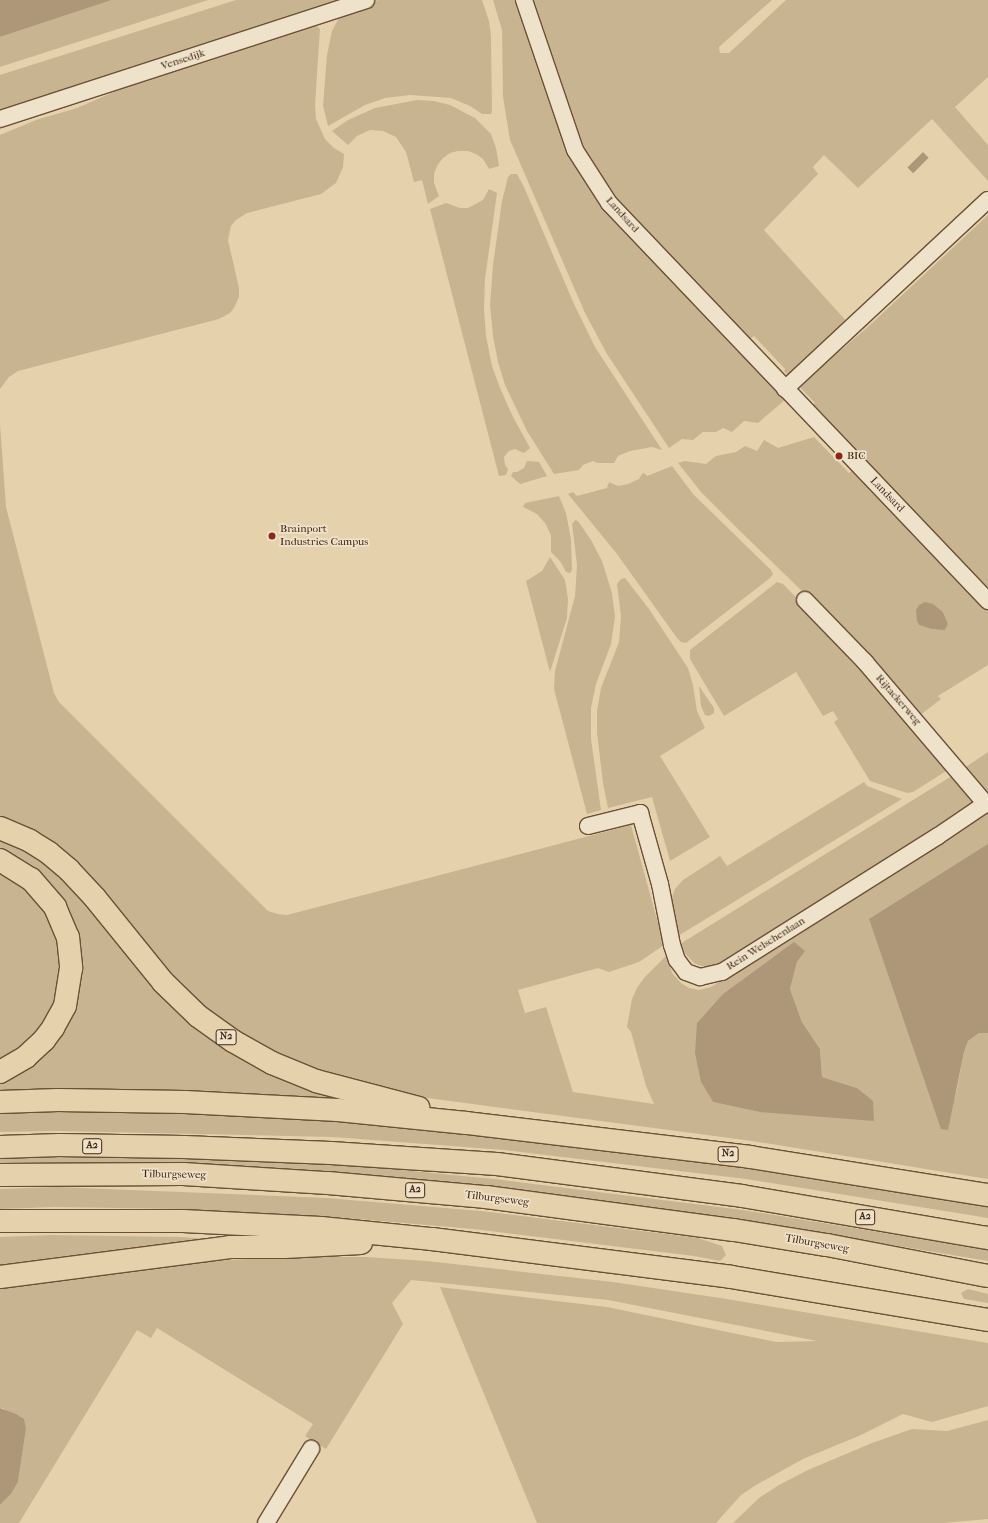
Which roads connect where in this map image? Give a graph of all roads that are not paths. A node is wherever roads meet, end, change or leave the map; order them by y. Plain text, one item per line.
1 (366, 0) edge
2 (524, 0) edge
3 (0, 119) edge
4 (988, 200) edge
5 (785, 389) junction
6 (804, 600) dead end
7 (988, 601) edge
8 (987, 803) edge
9 (588, 826) dead end
10 (0, 828) edge
11 (0, 860) edge
12 (0, 1072) edge
13 (0, 1102) edge
14 (466, 1123) junction
15 (0, 1147) edge
16 (0, 1175) edge
17 (988, 1196) edge
18 (0, 1220) edge
19 (988, 1238) edge
20 (432, 1239) junction
21 (988, 1276) edge
22 (0, 1277) edge
23 (988, 1320) edge
24 (311, 1449) dead end
25 (266, 1523) edge

1 - 3 street, Vensedijk
2 - 5 street, Landsard
4 - 5 street
5 - 7 street, Landsard
6 - 8 street, Rijtackerweg
8 - 9 street, Rein Welschenlaan
10 - 14 highway, N2
11 - 12 highway
13 - 14 highway, N2
14 - 17 highway, N2
15 - 19 highway, A2
16 - 21 highway, Tilburgseweg / A2
18 - 20 highway
20 - 22 highway
20 - 23 highway
24 - 25 street

